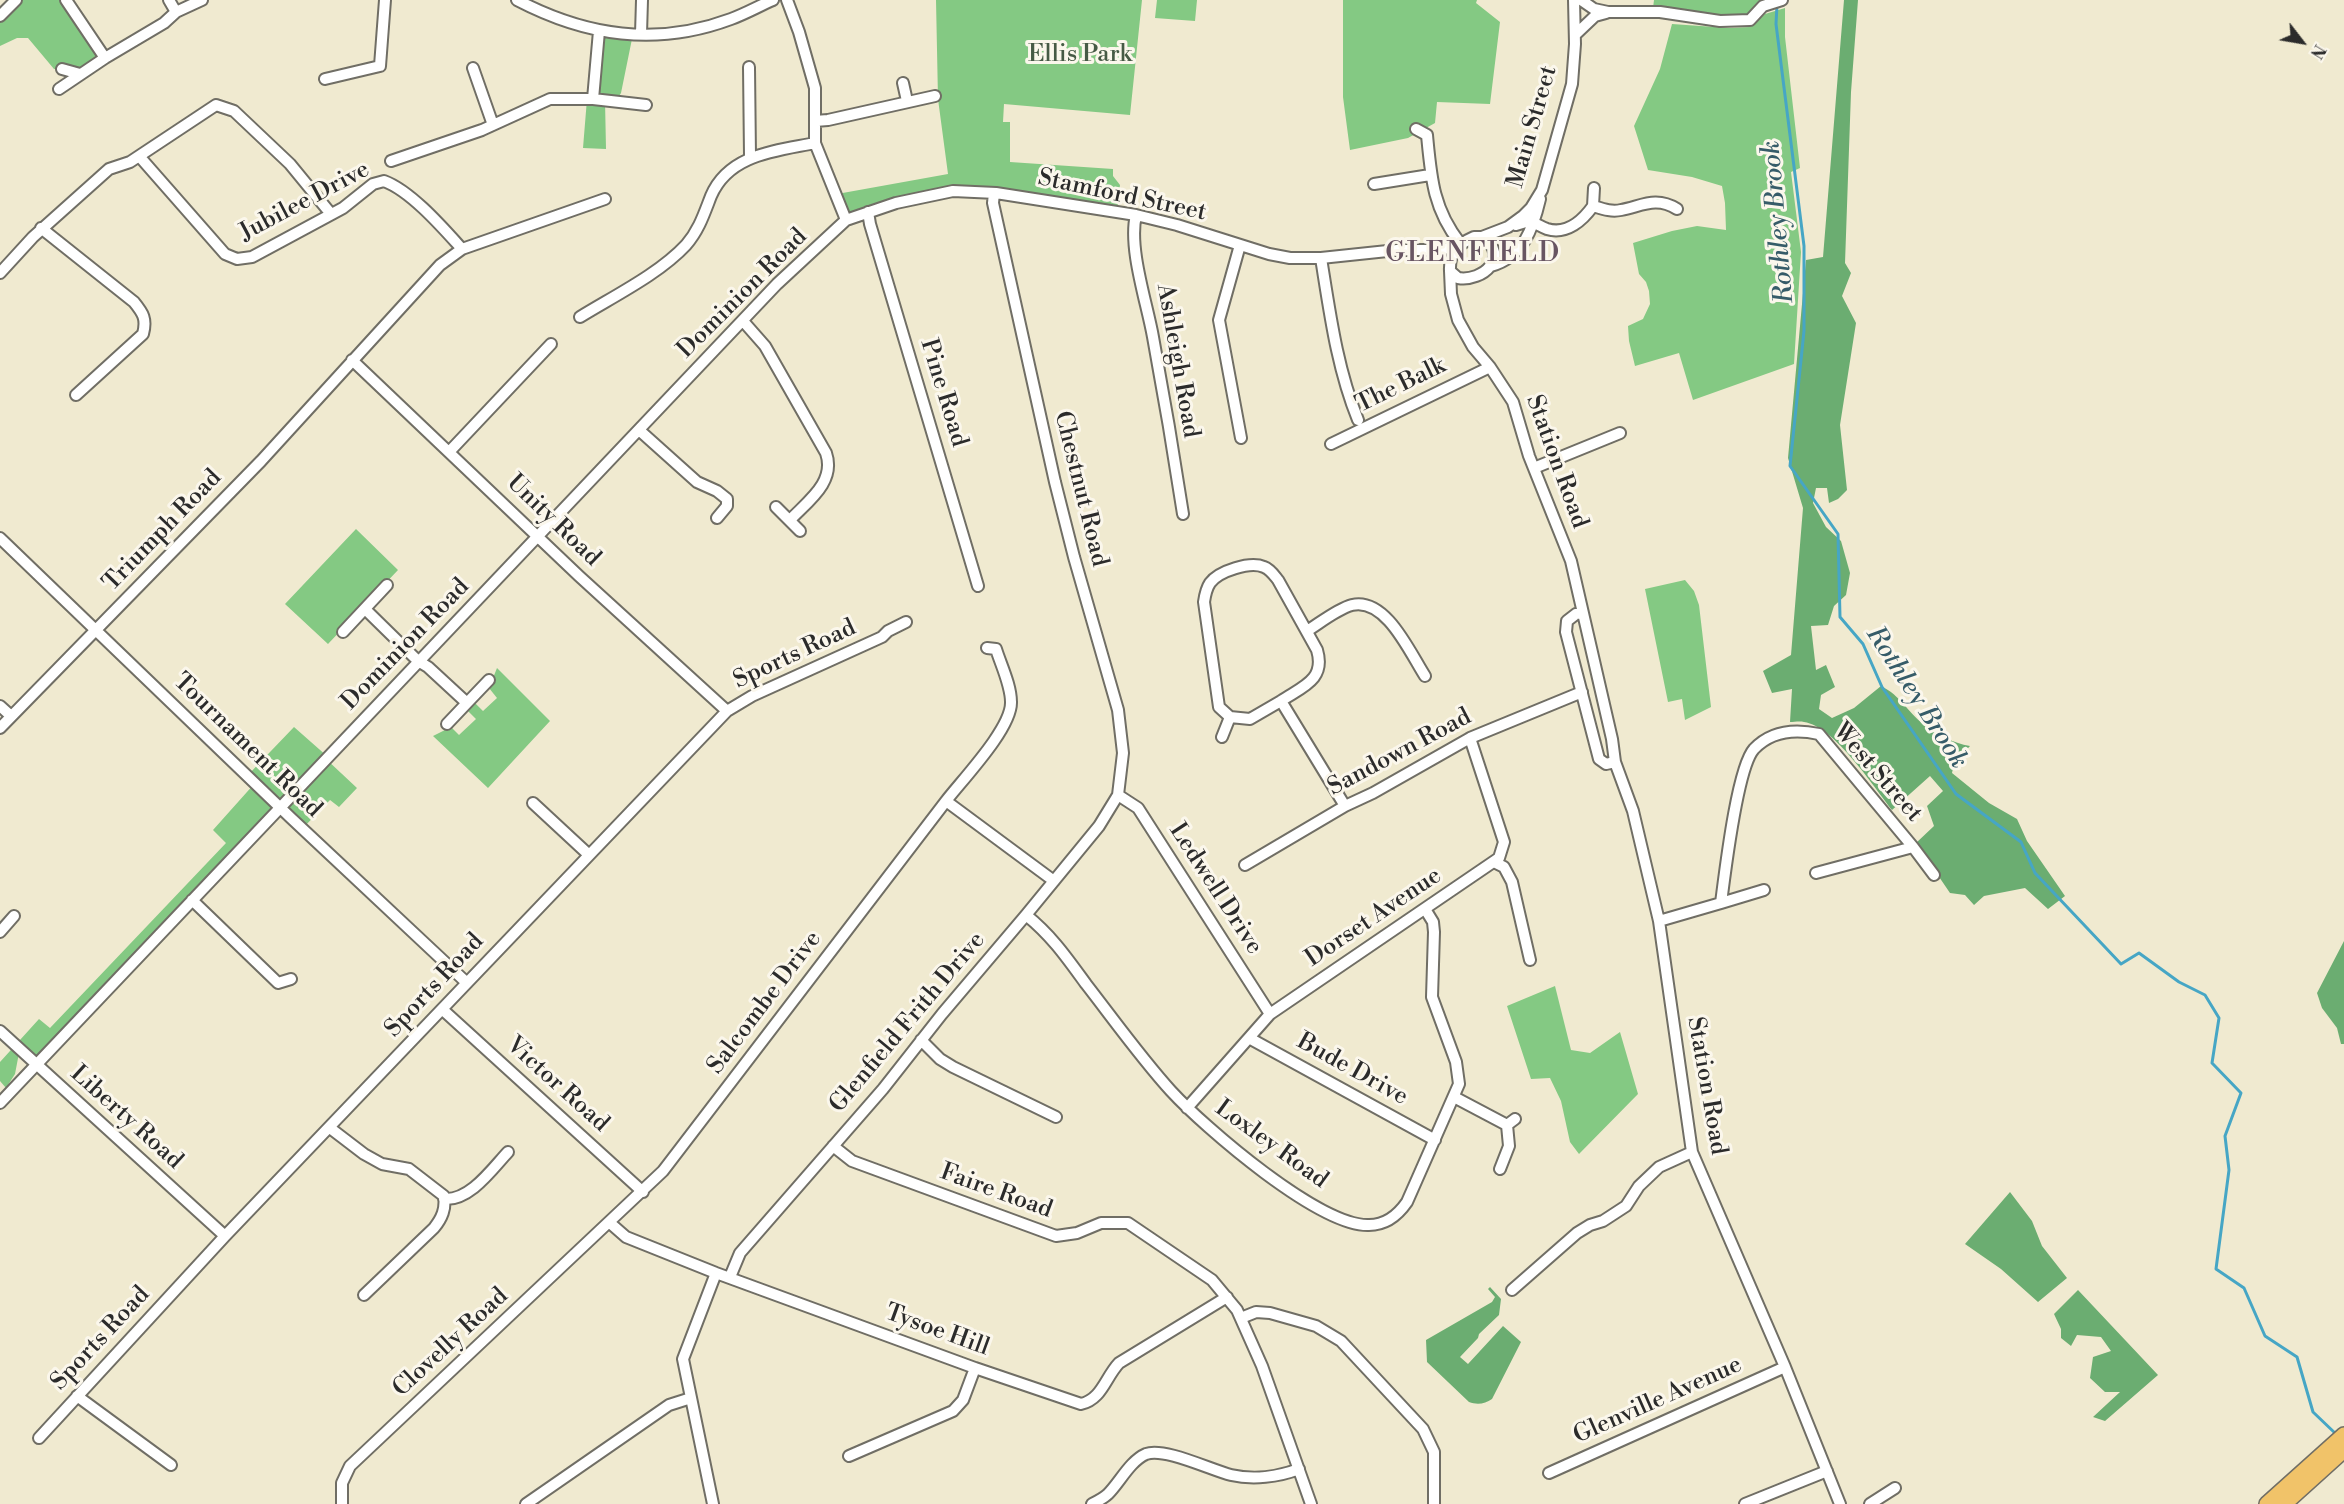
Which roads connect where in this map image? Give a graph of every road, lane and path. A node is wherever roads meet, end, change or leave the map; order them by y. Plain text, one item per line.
1 (16, 0) edge
2 (66, 0) edge
3 (169, 0) edge
4 (202, 0) edge
5 (385, 0) edge
6 (517, 0) edge
7 (642, 0) edge
8 (773, 0) edge
9 (787, 0) edge
10 (1574, 0) edge
11 (1581, 0) edge
12 (1782, 0) edge
13 (176, 12) junction
14 (1608, 12) junction
15 (0, 16) edge
16 (600, 31) junction
17 (641, 34) junction
18 (1575, 35) junction
19 (105, 58) junction
20 (749, 67) dead end
21 (473, 68) dead end
22 (62, 69) dead end
23 (80, 74) junction
24 (325, 79) dead end
25 (903, 83) dead end
26 (59, 89) dead end
27 (934, 96) dead end
28 (593, 99) junction
29 (907, 101) junction
30 (646, 105) dead end
31 (815, 121) junction
32 (493, 125) junction
33 (1416, 129) dead end
34 (815, 142) junction
35 (139, 156) junction
36 (750, 156) junction
37 (391, 161) dead end
38 (1430, 175) junction
39 (1374, 184) dead end
40 (1594, 188) dead end
41 (1542, 190) junction
42 (994, 193) junction
43 (605, 199) dead end
44 (1593, 206) junction
45 (1677, 209) dead end
46 (868, 212) junction
47 (331, 214) junction
48 (1136, 215) junction
49 (846, 220) junction
50 (1534, 222) junction
51 (1508, 227) junction
52 (41, 228) junction
53 (1482, 237) junction
54 (1240, 245) junction
55 (1459, 245) junction
56 (462, 249) junction
57 (1428, 251) junction
58 (1321, 258) junction
59 (1491, 266) junction
60 (1450, 270) junction
61 (0, 273) edge
62 (1465, 279) junction
63 (1454, 303) junction
64 (580, 317) dead end
65 (743, 321) junction
66 (551, 344) dead end
67 (352, 360) junction
68 (1490, 367) junction
69 (76, 395) dead end
70 (1358, 420) dead end
71 (639, 430) junction
72 (1620, 433) dead end
73 (1241, 438) dead end
74 (1331, 444) dead end
75 (449, 452) junction
76 (1534, 468) junction
77 (777, 507) dead end
78 (1183, 514) dead end
79 (717, 518) dead end
80 (790, 519) junction
81 (800, 531) dead end
82 (538, 536) junction
83 (0, 538) edge
84 (387, 585) dead end
85 (978, 586) dead end
86 (365, 609) junction
87 (1583, 613) junction
88 (906, 622) dead end
89 (95, 630) junction
90 (1307, 631) junction
91 (343, 632) dead end
92 (987, 648) dead end
93 (418, 661) junction
94 (1425, 676) dead end
95 (489, 680) dead end
96 (1582, 692) junction
97 (1281, 700) junction
98 (467, 703) junction
99 (0, 706) edge
100 (727, 711) junction
101 (11, 716) junction
102 (1230, 717) junction
103 (447, 724) dead end
104 (0, 728) edge
105 (1470, 738) junction
106 (1221, 739) dead end
107 (1615, 762) junction
108 (1118, 795) junction
109 (946, 801) junction
110 (533, 803) dead end
111 (1345, 806) junction
112 (281, 807) junction
113 (1913, 847) junction
114 (588, 854) junction
115 (1494, 862) junction
116 (1245, 865) dead end
117 (1816, 873) dead end
118 (1934, 875) dead end
119 (1054, 881) junction
120 (1764, 890) dead end
121 (192, 900) junction
122 (1721, 903) junction
123 (1425, 909) junction
124 (1026, 915) junction
125 (14, 916) dead end
126 (1659, 921) junction
127 (0, 932) edge
128 (1530, 960) dead end
129 (291, 979) dead end
130 (467, 983) junction
131 (442, 1010) junction
132 (1270, 1014) junction
133 (0, 1031) edge
134 (1249, 1038) junction
135 (921, 1040) junction
136 (34, 1064) junction
137 (1454, 1097) junction
138 (0, 1103) edge
139 (1187, 1108) junction
140 (1056, 1116) dead end
141 (330, 1128) junction
142 (1435, 1140) junction
143 (833, 1146) junction
144 (508, 1152) dead end
145 (1692, 1152) junction
146 (1500, 1169) dead end
147 (643, 1192) junction
148 (444, 1199) junction
149 (610, 1223) junction
150 (225, 1236) junction
151 (716, 1273) junction
152 (730, 1277) junction
153 (1512, 1290) dead end
154 (364, 1295) dead end
155 (1227, 1297) junction
156 (1241, 1318) junction
157 (1785, 1366) junction
158 (975, 1368) junction
159 (77, 1395) junction
160 (691, 1398) junction
161 (2344, 1435) edge
162 (39, 1438) dead end
163 (2344, 1450) edge
164 (849, 1456) dead end
165 (2329, 1457) junction
166 (171, 1465) dead end
167 (1299, 1469) junction
168 (1827, 1471) junction
169 (1549, 1473) dead end
170 (1895, 1488) dead end
171 (1106, 1496) junction
172 (342, 1504) edge
173 (526, 1504) edge
174 (713, 1504) edge
175 (1092, 1504) edge
176 (1116, 1504) edge
177 (1311, 1504) edge
178 (1434, 1504) edge
179 (1744, 1504) edge
180 (1840, 1504) edge
181 (1870, 1504) edge
182 (2268, 1504) edge
183 (2284, 1504) edge

1 - 15 street
2 - 19 street
3 - 13 street
4 - 13 street
5 - 24 street
6 - 16 street
7 - 17 street
8 - 17 street
9 - 31 street
10 - 18 street, Main Street
11 - 14 street
12 - 14 street
13 - 19 street
14 - 18 street
16 - 17 street
16 - 28 street
18 - 41 street, Main Street
19 - 23 street
20 - 36 street
21 - 32 street
22 - 23 street
23 - 26 street
25 - 29 street
27 - 29 street
28 - 30 street
28 - 32 street
29 - 31 street
31 - 34 street
32 - 37 street
33 - 38 street
34 - 36 street
34 - 49 street
35 - 47 street, Jubilee Drive
35 - 47 street
35 - 52 street
36 - 64 street
38 - 39 street
38 - 55 street
40 - 44 street
41 - 50 street
41 - 51 street, Main Street
42 - 46 street, Stamford Street
42 - 48 street, Stamford Street
42 - 108 street, Chestnut Road
43 - 56 street, Triumph Road
44 - 45 street
44 - 50 street
46 - 49 street, Stamford Street
46 - 85 street, Pine Road
47 - 56 street, Jubilee Drive
48 - 54 street, Stamford Street
48 - 78 street, Ashleigh Road
49 - 65 street, Dominion Road
50 - 51 street
50 - 59 street
51 - 53 street, Main Street
52 - 61 street
52 - 69 street
53 - 55 street
53 - 59 street
54 - 58 street, Stamford Street
54 - 73 street
55 - 57 street, Stamford Street
55 - 60 street
56 - 67 street, Triumph Road
57 - 58 street, Stamford Street
57 - 60 street
58 - 70 street
59 - 62 street
60 - 62 street
60 - 63 street, Station Road
62 - 63 street
63 - 68 street, Station Road
65 - 71 street, Dominion Road
65 - 80 street
66 - 75 street
67 - 75 street, Unity Road
67 - 89 street, Triumph Road
68 - 74 street, The Balk
68 - 76 street, Station Road
71 - 79 street
71 - 82 street, Dominion Road
72 - 76 street
75 - 82 street, Unity Road
76 - 87 street, Station Road
77 - 80 street
80 - 81 street
82 - 93 street, Dominion Road
82 - 100 street, Unity Road
83 - 89 street, Tournament Road
84 - 86 street
86 - 91 street
86 - 93 street
87 - 96 street
87 - 107 street, Station Road
88 - 100 street, Sports Road
89 - 101 street, Triumph Road
89 - 112 street, Tournament Road
90 - 94 street
90 - 97 street
90 - 102 street
92 - 109 street, Salcombe Drive
93 - 98 street
93 - 112 street, Dominion Road
95 - 98 street
96 - 105 street, Sandown Road
96 - 107 street
97 - 102 street
97 - 111 street
98 - 103 street
99 - 101 street
100 - 114 street, Sports Road
101 - 104 street, Triumph Road
102 - 106 street
105 - 111 street, Sandown Road
105 - 115 street
107 - 126 street, Station Road
108 - 119 street, Glenfield Frith Drive
108 - 132 street, Ledwell Drive
109 - 119 street
109 - 147 street, Salcombe Drive
110 - 114 street
111 - 116 street, Sandown Road
112 - 121 street, Dominion Road
112 - 130 street, Tournament Road
113 - 117 street, West Street
113 - 118 street, West Street
113 - 122 street, West Street
114 - 130 street, Sports Road
115 - 123 street, Dorset Avenue
115 - 128 street
119 - 124 street, Glenfield Frith Drive
120 - 122 street
121 - 129 street
121 - 136 street, Dominion Road
122 - 126 street
123 - 132 street, Dorset Avenue
123 - 137 street, Loxley Road
124 - 135 street, Glenfield Frith Drive
124 - 139 street, Loxley Road
125 - 127 street
126 - 145 street, Station Road
130 - 131 street, Sports Road
131 - 141 street, Sports Road
131 - 147 street, Victor Road
132 - 134 street, Dorset Avenue
133 - 136 street, Liberty Road
134 - 139 street, Dorset Avenue
134 - 142 street, Bude Drive
135 - 140 street
135 - 143 street, Glenfield Frith Drive
136 - 138 street, Dominion Road
136 - 150 street, Liberty Road
137 - 142 street, Loxley Road
137 - 146 street
139 - 142 street, Loxley Road
141 - 148 street
141 - 150 street, Sports Road
143 - 152 street, Glenfield Frith Drive
143 - 155 street, Faire Road
144 - 148 street
145 - 153 street
145 - 157 street, Station Road
147 - 149 street, Salcombe Drive
148 - 154 street
149 - 151 street, Tysoe Hill
149 - 172 street, Clovelly Road
150 - 159 street, Sports Road
151 - 152 street, Tysoe Hill
151 - 160 street
152 - 158 street, Tysoe Hill
155 - 156 street, Faire Road
155 - 158 street, Tysoe Hill
156 - 167 street, Faire Road
156 - 178 street
157 - 168 street, Station Road
157 - 169 street, Glenville Avenue
158 - 164 street
159 - 162 street, Sports Road
159 - 166 street
160 - 173 street
160 - 174 street
161 - 165 highway
163 - 165 highway
165 - 182 highway
165 - 183 highway
167 - 171 street
167 - 177 street, Faire Road
168 - 179 street
168 - 180 street, Station Road
170 - 181 street
171 - 175 street
171 - 176 street

